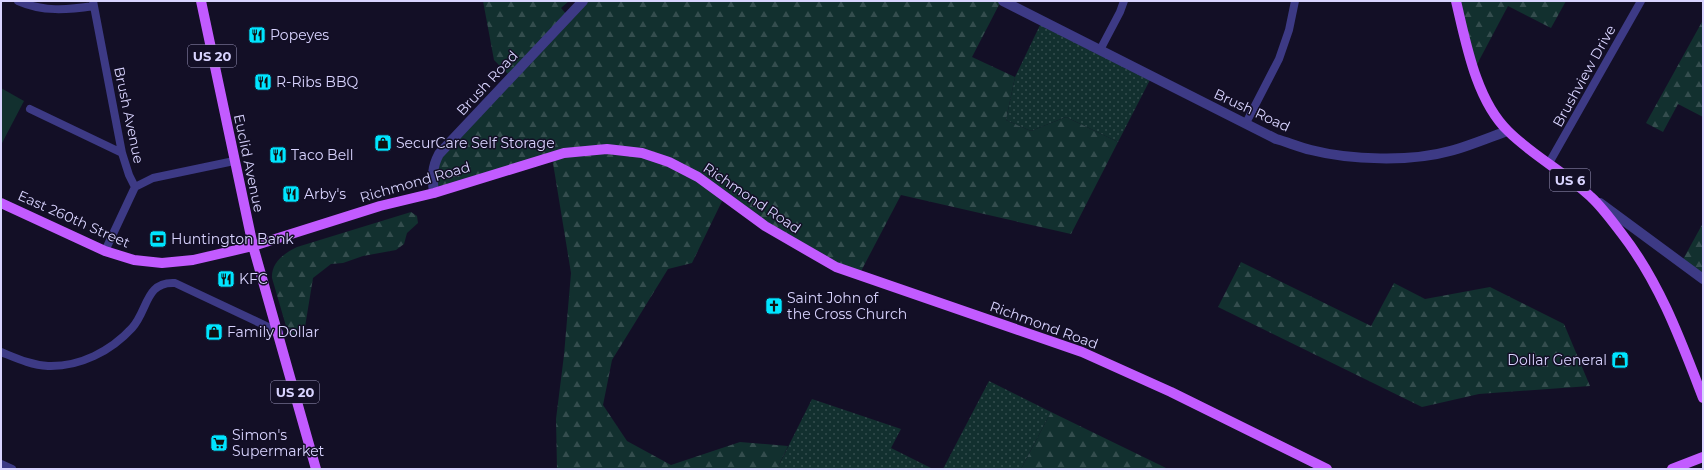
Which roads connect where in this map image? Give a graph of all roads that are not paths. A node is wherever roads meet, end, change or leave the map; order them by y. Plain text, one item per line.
1 (18, 1) edge
2 (201, 1) edge
3 (583, 1) edge
4 (1003, 1) edge
5 (1124, 1) edge
6 (1295, 1) edge
7 (1456, 1) edge
8 (1641, 1) edge
9 (93, 4) edge
10 (1100, 50) junction
11 (30, 109) dead end
12 (1246, 124) junction
13 (1507, 131) junction
14 (122, 153) junction
15 (234, 161) junction
16 (1549, 163) junction
17 (135, 188) junction
18 (434, 193) junction
19 (1591, 197) junction
20 (1, 203) edge
21 (253, 246) junction
22 (105, 251) junction
23 (1703, 279) edge
24 (279, 332) junction
25 (1, 352) edge
26 (1703, 398) edge
27 (1703, 457) edge
28 (1, 464) edge
29 (12, 469) edge
30 (316, 469) edge
31 (1327, 469) edge
32 (1672, 469) edge

1 - 9 street
2 - 15 main road, Euclid Avenue / US 20
3 - 18 street, Brush Road
4 - 10 street, Brush Road
5 - 10 street
6 - 12 street
7 - 13 main road, US 6
8 - 16 street, Brushview Drive
9 - 14 street, Brush Avenue
10 - 12 street, Brush Road
11 - 14 street
12 - 13 street, Brush Road
13 - 16 main road, US 6
14 - 17 street, Brush Avenue
15 - 17 street
15 - 21 main road, Euclid Avenue / US 20
16 - 19 main road, US 6
17 - 22 street
18 - 21 main road, Richmond Road
18 - 31 main road, Richmond Road
19 - 23 street
19 - 26 main road, US 6
20 - 22 main road, East 260th Street
21 - 22 main road, East 260th Street
21 - 24 main road, Euclid Avenue / US 20
24 - 25 street
24 - 30 main road, Euclid Avenue / US 20
27 - 32 main road
28 - 29 street

